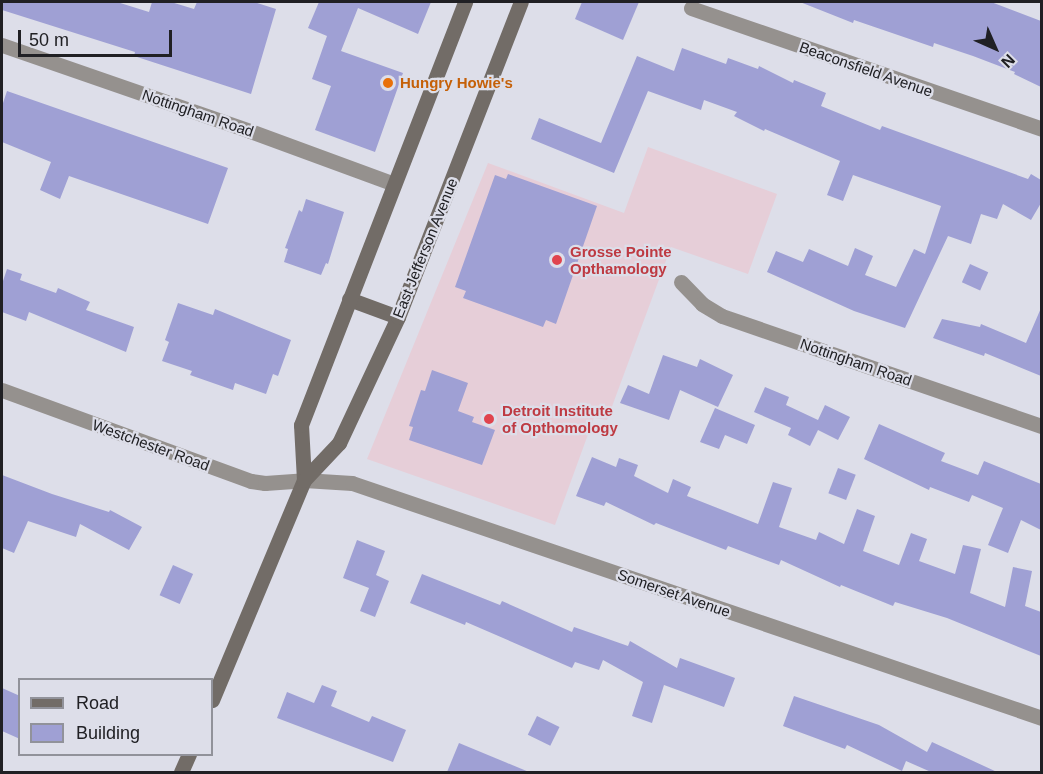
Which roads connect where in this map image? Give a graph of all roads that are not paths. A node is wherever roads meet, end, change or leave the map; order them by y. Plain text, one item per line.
1 (465, 2) edge
2 (520, 2) edge
3 (691, 8) dead end
4 (2, 45) edge
5 (1041, 129) edge
6 (394, 184) junction
7 (681, 282) dead end
8 (349, 299) junction
9 (398, 317) junction
10 (2, 390) edge
11 (1041, 426) edge
12 (304, 480) junction
13 (213, 698) edge
14 (1041, 718) edge
15 (188, 756) edge
16 (181, 772) edge

1 - 6 main road, East Jefferson Avenue
2 - 9 main road, East Jefferson Avenue
3 - 5 street, Beaconsfield Avenue
4 - 6 street, Nottingham Road
6 - 8 main road, East Jefferson Avenue
7 - 11 street, Nottingham Road
8 - 9 main road
8 - 12 main road, East Jefferson Avenue
9 - 12 main road, East Jefferson Avenue
10 - 12 street, Westchester Road
12 - 13 main road, East Jefferson Avenue
12 - 14 street, Somerset Avenue
15 - 16 main road

